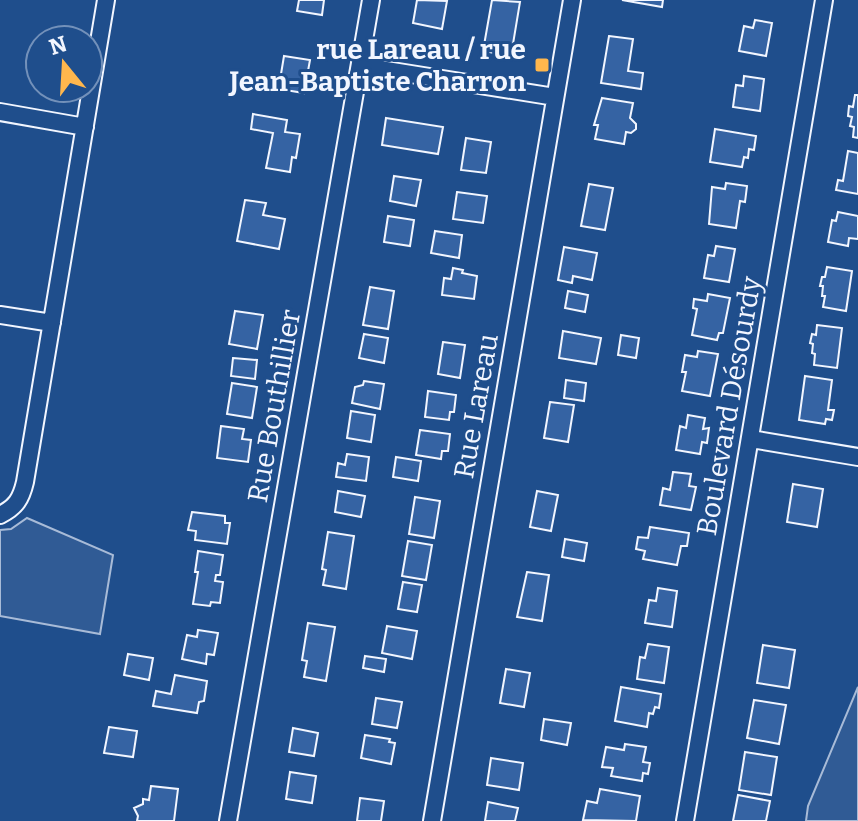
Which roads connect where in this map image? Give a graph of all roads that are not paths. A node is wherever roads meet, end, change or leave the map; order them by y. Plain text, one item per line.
1 (106, 0) edge
2 (371, 0) edge
3 (572, 0) edge
4 (824, 0) edge
5 (361, 66) junction
6 (555, 97) junction
7 (0, 112) edge
8 (85, 127) junction
9 (0, 315) edge
10 (52, 323) junction
11 (751, 439) junction
12 (858, 457) edge
13 (0, 515) edge
14 (228, 821) edge
15 (432, 821) edge
16 (685, 821) edge

1 - 8 street
2 - 5 street, Rue Bouthillier
3 - 6 street, Rue Lareau
4 - 11 street, Boulevard Désourdy
5 - 6 street
5 - 14 street, Rue Bouthillier
6 - 15 street, Rue Lareau
7 - 8 street
8 - 10 street
9 - 10 street
10 - 13 street
11 - 12 street
11 - 16 street, Boulevard Désourdy

